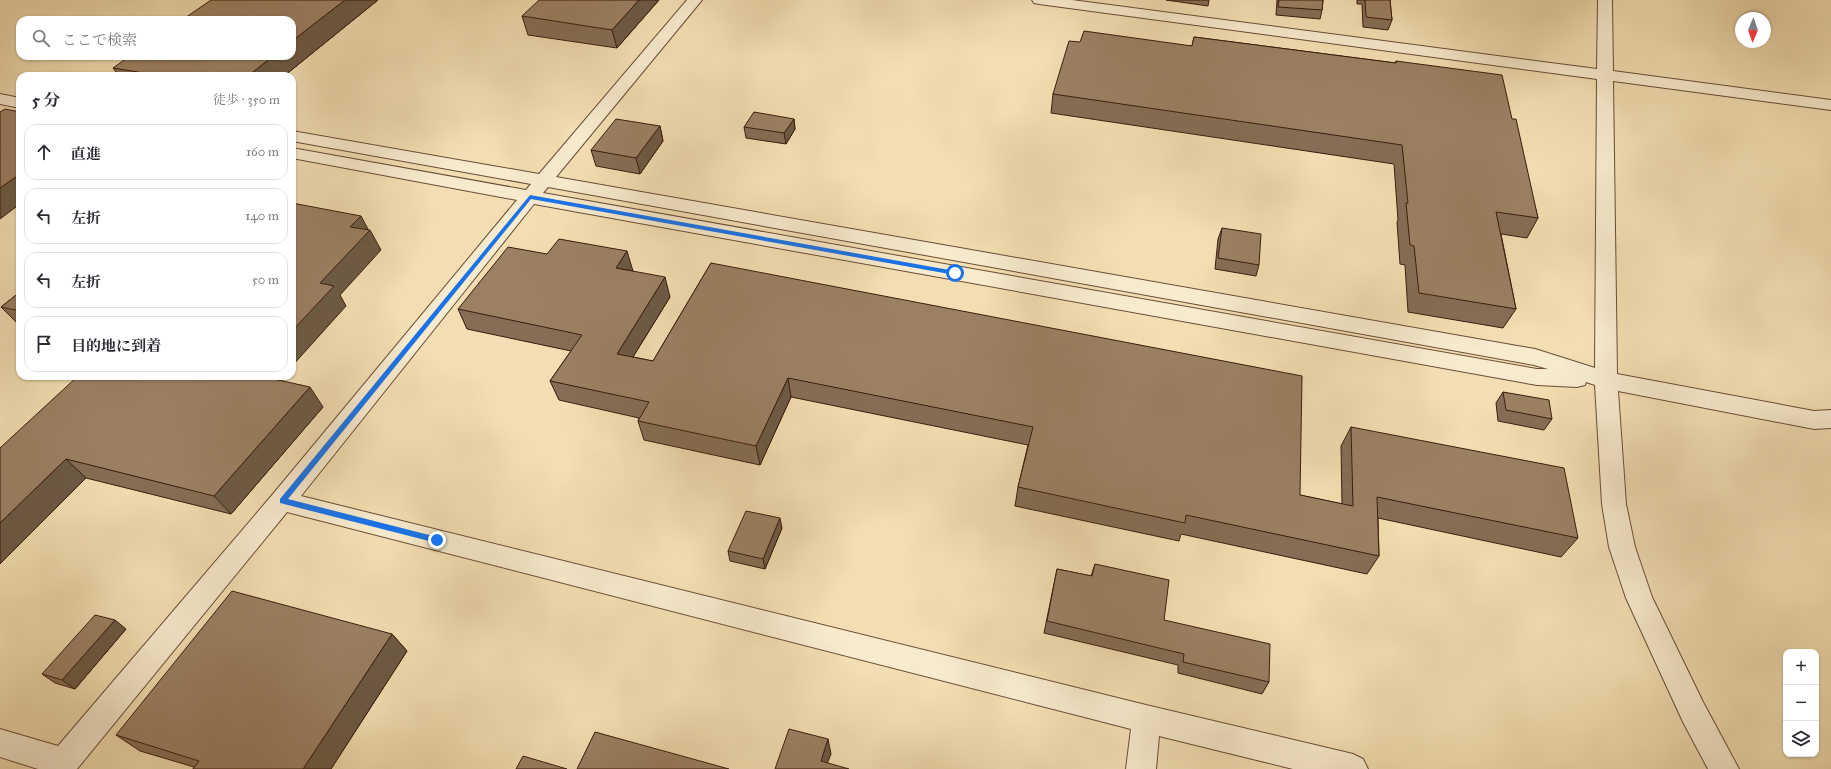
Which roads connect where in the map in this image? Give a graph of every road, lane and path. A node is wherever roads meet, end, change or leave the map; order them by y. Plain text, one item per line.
1 (695, 0) edge
2 (1039, 0) edge
3 (1605, 0) edge
4 (1604, 76) junction
5 (0, 84) edge
6 (16, 87) edge
7 (0, 99) edge
8 (16, 102) edge
9 (1831, 105) edge
10 (296, 137) edge
11 (296, 154) edge
12 (544, 181) junction
13 (530, 197) junction
14 (1606, 380) junction
15 (1831, 420) edge
16 (282, 501) junction
17 (1146, 719) junction
18 (0, 743) edge
19 (60, 766) edge
20 (1141, 769) edge
21 (1353, 769) edge
22 (1724, 769) edge

1 - 12 street
2 - 4 street
3 - 4 street
4 - 9 street
4 - 14 street
5 - 6 street
7 - 8 street
10 - 12 street
11 - 13 street
12 - 13 street
12 - 14 street
13 - 14 street
13 - 16 street
14 - 15 street
14 - 22 street
16 - 17 street
16 - 19 street
17 - 20 street
17 - 21 street
18 - 19 street

